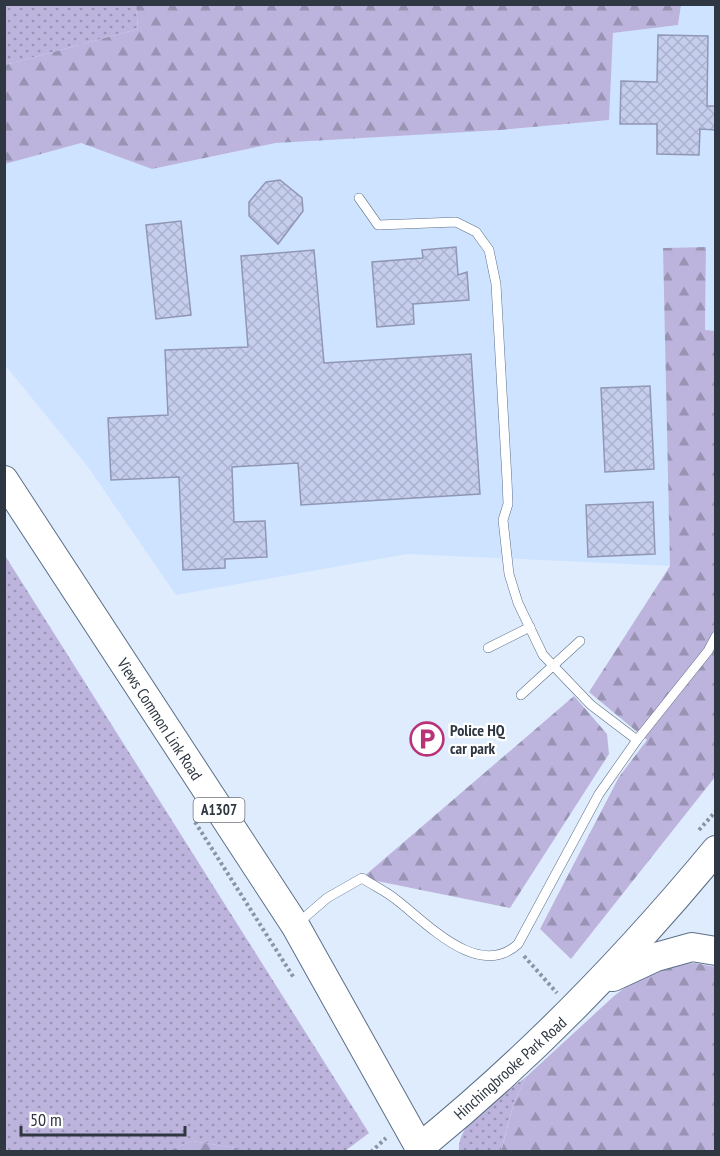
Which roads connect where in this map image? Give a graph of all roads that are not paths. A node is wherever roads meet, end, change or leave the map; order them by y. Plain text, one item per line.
1 (359, 198) dead end
2 (4, 480) edge
3 (530, 627) junction
4 (716, 636) edge
5 (580, 641) dead end
6 (488, 648) dead end
7 (554, 667) junction
8 (521, 695) dead end
9 (637, 740) junction
10 (708, 851) edge
11 (295, 925) junction
12 (716, 951) edge
13 (601, 983) junction
14 (420, 1150) edge

1 - 3 lane
2 - 11 main road, Views Common Link Road / A1307
3 - 6 lane
3 - 7 lane
4 - 9 lane
5 - 7 lane
7 - 8 lane
7 - 9 lane
9 - 11 lane
10 - 13 main road, A1307
11 - 14 main road, Views Common Link Road / A1307
12 - 13 main road
13 - 14 main road, Hinchingbrooke Park Road / A1307

